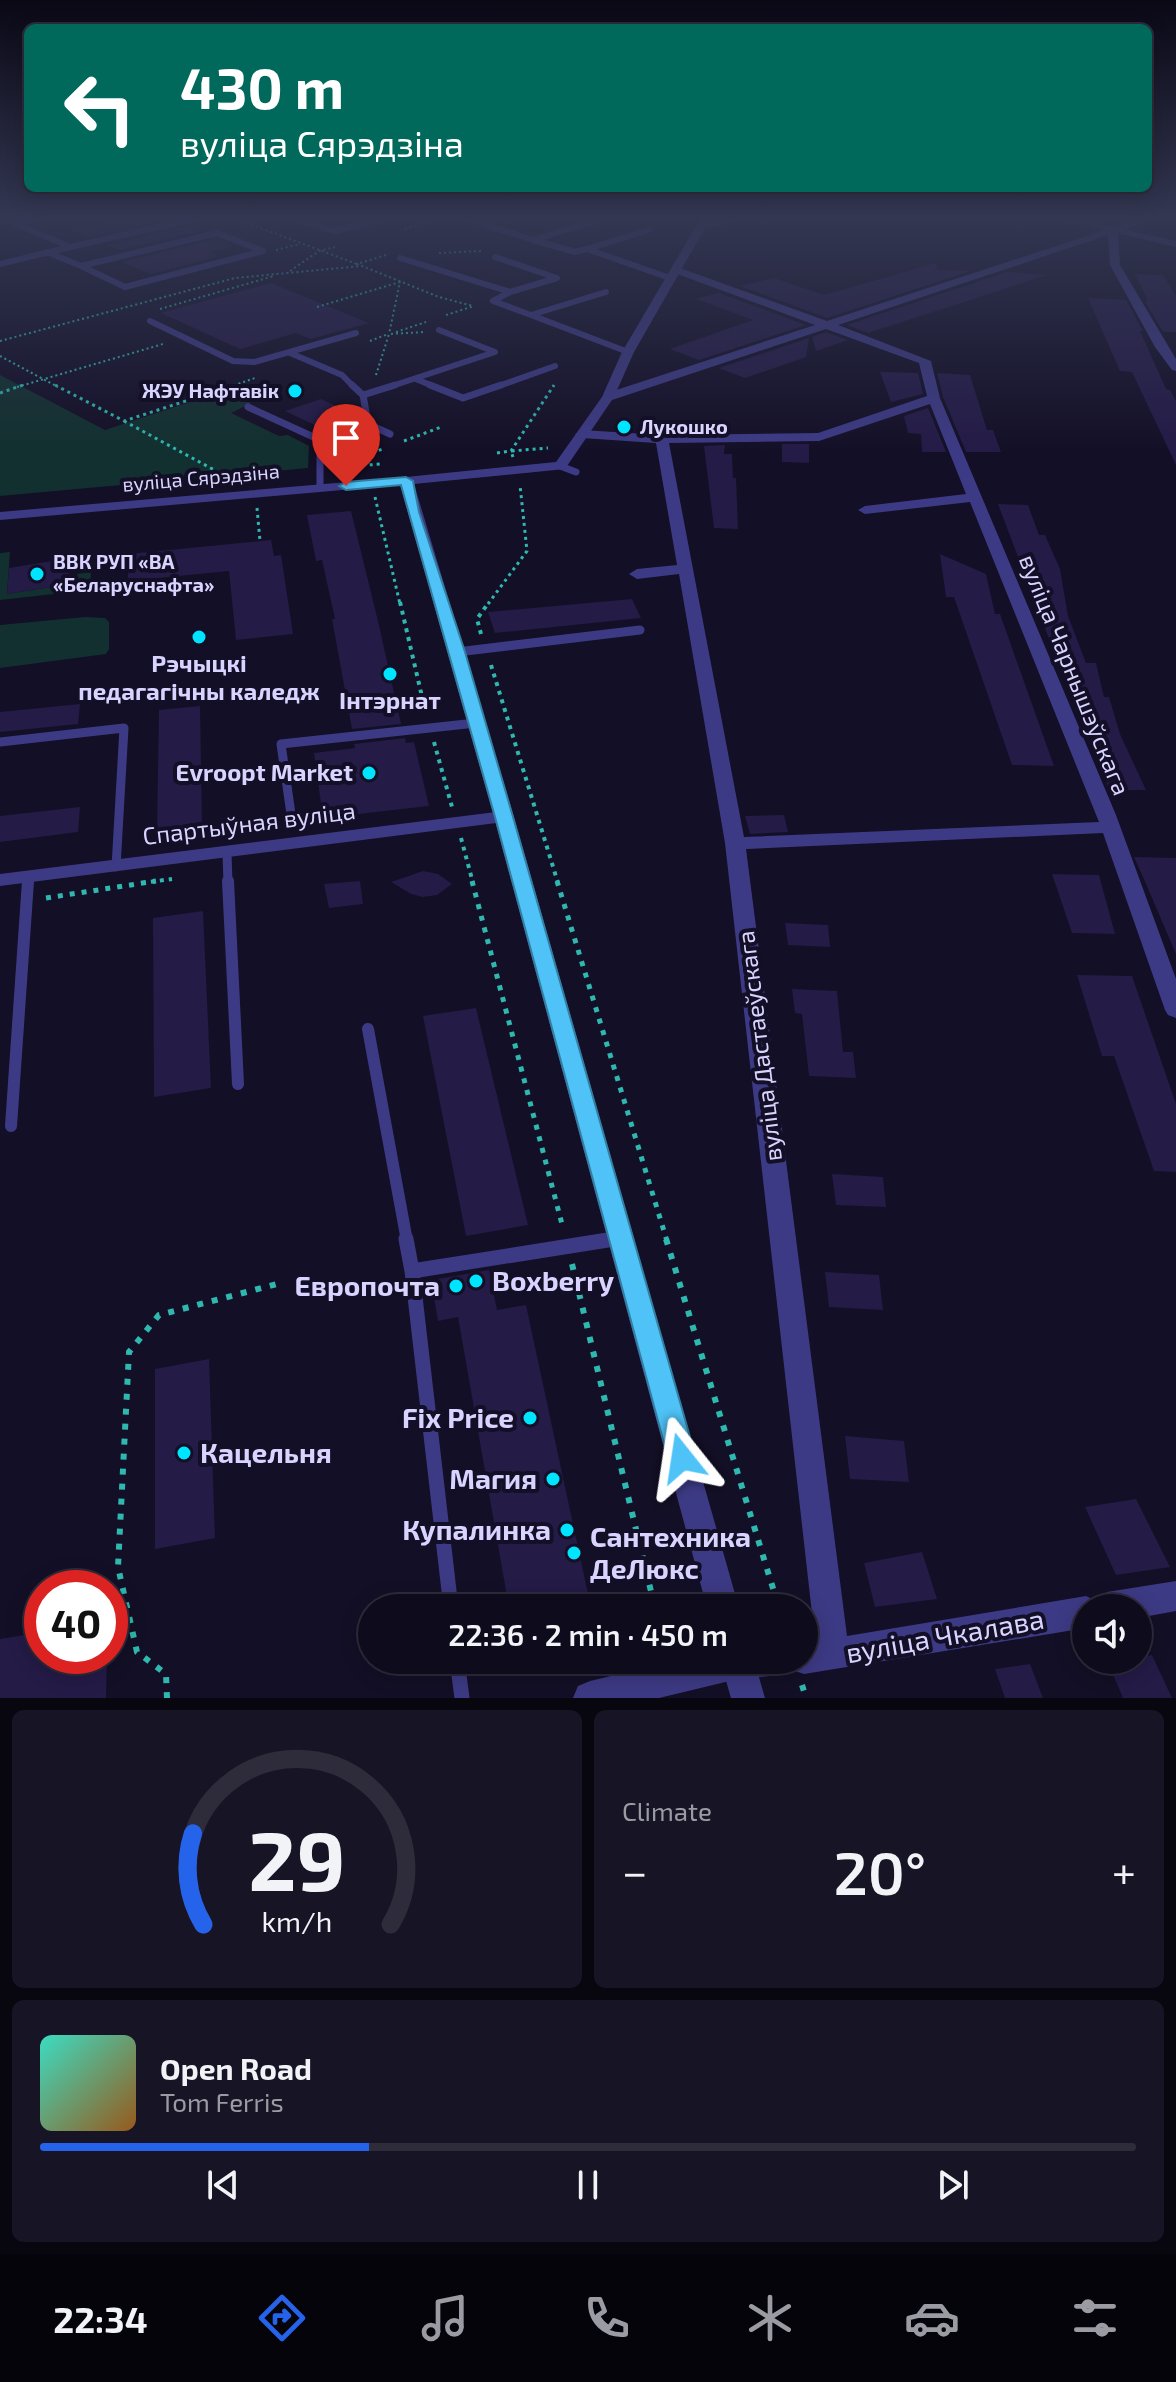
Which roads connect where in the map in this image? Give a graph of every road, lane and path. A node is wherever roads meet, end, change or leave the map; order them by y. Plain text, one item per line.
1 (171, 295) edge
2 (209, 295) edge
3 (356, 295) edge
4 (397, 295) edge
5 (434, 295) edge
6 (504, 295) edge
7 (595, 295) edge
8 (661, 295) edge
9 (740, 295) edge
10 (913, 295) edge
11 (1133, 295) edge
12 (474, 306) dead end
13 (317, 307) dead end
14 (531, 315) junction
15 (150, 321) joint
16 (828, 323) junction
17 (439, 330) dead end
18 (356, 333) dead end
19 (389, 334) dead end
20 (185, 338) junction
21 (0, 341) edge
22 (628, 352) junction
23 (289, 353) junction
24 (555, 366) dead end
25 (1176, 367) edge
26 (416, 379) junction
27 (0, 393) edge
28 (363, 395) junction
29 (608, 397) junction
30 (934, 398) junction
31 (248, 407) dead end
32 (124, 421) dead end
33 (368, 424) junction
34 (390, 434) dead end
35 (582, 434) junction
36 (662, 439) junction
37 (320, 440) junction
38 (515, 460) junction
39 (229, 478) dead end
40 (406, 481) junction
41 (320, 488) junction
42 (975, 497) junction
43 (257, 503) dead end
44 (865, 510) dead end
45 (0, 516) edge
46 (260, 541) dead end
47 (686, 569) junction
48 (637, 574) dead end
49 (640, 630) dead end
50 (486, 649) junction
51 (457, 652) junction
52 (476, 723) junction
53 (0, 742) edge
54 (291, 814) dead end
55 (504, 817) junction
56 (1110, 827) junction
57 (735, 843) junction
58 (227, 854) junction
59 (116, 867) junction
60 (28, 877) junction
61 (0, 880) edge
62 (1176, 1010) edge
63 (368, 1029) dead end
64 (238, 1084) dead end
65 (11, 1126) dead end
66 (622, 1237) junction
67 (567, 1246) junction
68 (412, 1271) junction
69 (277, 1284) dead end
70 (449, 1594) edge
71 (652, 1594) edge
72 (719, 1594) edge
73 (774, 1594) edge
74 (1176, 1596) edge
75 (1152, 1600) edge
76 (1072, 1614) edge
77 (819, 1656) edge
78 (459, 1674) edge
79 (692, 1674) edge
80 (748, 1674) edge
81 (167, 1698) edge
82 (462, 1698) edge
83 (590, 1698) edge
84 (748, 1698) edge

1 - 21 path
2 - 15 path
3 - 13 path
4 - 19 path
5 - 12 path
6 - 14 lane
7 - 14 lane
8 - 22 street
9 - 16 street
10 - 16 street
11 - 25 street
14 - 22 lane
15 - 20 lane
16 - 29 street
16 - 30 street, вуліца Чарнышэўскага
17 - 26 lane
18 - 23 lane
20 - 23 lane
20 - 27 path
22 - 29 street
23 - 28 lane
24 - 26 lane
26 - 28 lane
28 - 33 lane
29 - 35 street
30 - 36 street
30 - 42 street, вуліца Чарнышэўскага
31 - 37 lane
32 - 39 path
33 - 34 lane
33 - 37 lane
35 - 36 street
35 - 38 street
36 - 47 street, вуліца Дастаеўскага
37 - 41 lane
38 - 40 street
38 - 50 path
40 - 41 street, вуліца Сярэдзіна
40 - 51 street
41 - 45 street, вуліца Сярэдзіна
42 - 44 street
42 - 56 street, вуліца Чарнышэўскага
43 - 46 path
47 - 48 street
47 - 57 street, вуліца Дастаеўскага
49 - 50 lane
50 - 51 lane
50 - 73 path
51 - 52 street
52 - 54 lane
52 - 55 street
53 - 59 lane
55 - 58 street, Спартыўная вуліца
55 - 66 street
56 - 57 street
56 - 62 street, вуліца Чарнышэўскага
57 - 77 street, вуліца Дастаеўскага
58 - 59 street, Спартыўная вуліца
58 - 64 lane
59 - 60 street, Спартыўная вуліца
60 - 61 street, Спартыўная вуліца
60 - 65 lane
63 - 68 lane
66 - 67 lane
66 - 72 street
67 - 68 lane
67 - 71 path
68 - 70 lane
69 - 81 path
74 - 75 street
76 - 77 street, вуліца Чкалава
78 - 82 lane
79 - 83 street
80 - 84 street

